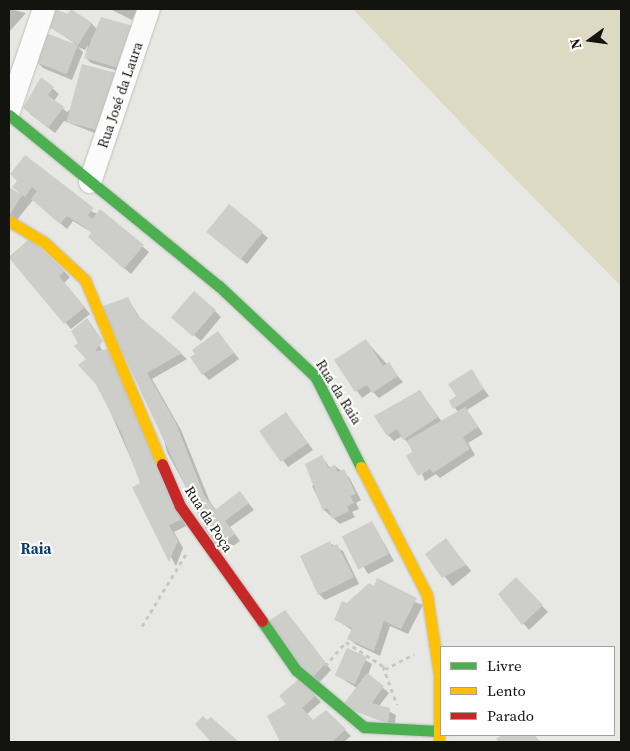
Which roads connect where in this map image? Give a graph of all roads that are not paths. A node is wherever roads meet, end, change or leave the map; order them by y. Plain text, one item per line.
1 (44, 9) edge
2 (149, 9) edge
3 (9, 111) edge
4 (9, 115) edge
5 (90, 182) junction
6 (9, 221) edge
7 (439, 737) edge

1 - 3 street
2 - 5 street, Rua José da Laura
4 - 5 main road, Rua da Raia
5 - 7 main road, Rua da Raia
6 - 7 main road, Rua da Poça

